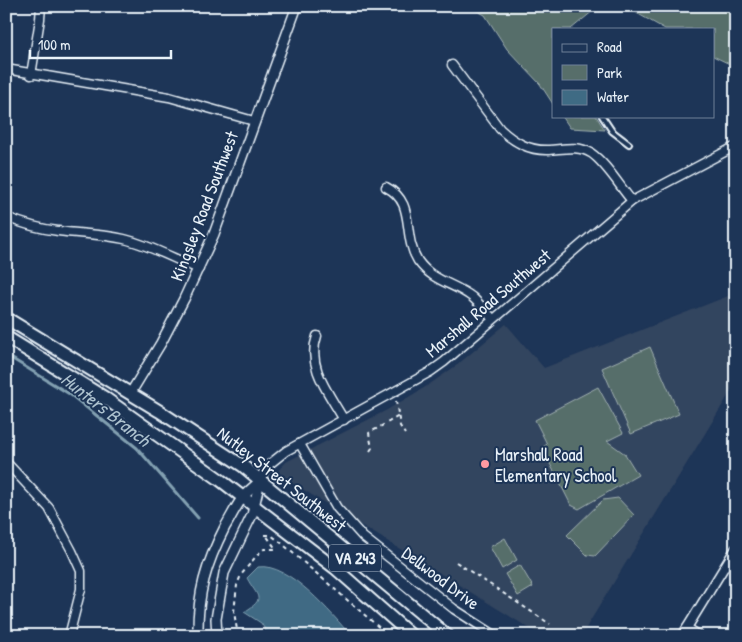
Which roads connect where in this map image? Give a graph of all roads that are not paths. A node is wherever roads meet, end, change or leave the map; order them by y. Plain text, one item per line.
1 (41, 6) edge
2 (297, 6) edge
3 (452, 65) dead end
4 (6, 70) edge
5 (31, 75) junction
6 (603, 118) edge
7 (254, 121) junction
8 (628, 144) dead end
9 (736, 146) edge
10 (386, 187) dead end
11 (632, 201) junction
12 (6, 217) edge
13 (199, 270) junction
14 (6, 318) edge
15 (493, 319) junction
16 (317, 336) dead end
17 (6, 337) edge
18 (130, 394) junction
19 (120, 408) junction
20 (344, 420) junction
21 (300, 444) junction
22 (6, 462) edge
23 (260, 481) junction
24 (243, 498) junction
25 (255, 506) junction
26 (736, 548) edge
27 (687, 628) junction
28 (69, 636) edge
29 (198, 636) edge
30 (217, 636) edge
31 (412, 636) edge
32 (448, 636) edge
33 (496, 636) edge
34 (682, 636) edge
35 (700, 636) edge

1 - 5 street
2 - 7 street, Kingsley Road Southwest
3 - 11 street
4 - 5 street
5 - 7 street
6 - 8 lane
7 - 13 street, Kingsley Road Southwest
9 - 11 street, Marshall Road Southwest
10 - 15 street
11 - 15 street, Marshall Road Southwest
12 - 13 street
13 - 18 street, Kingsley Road Southwest
14 - 18 main road, Nutley Street Southwest / VA 243
15 - 20 street, Marshall Road Southwest
16 - 20 street
17 - 19 main road, VA 243
18 - 19 street, Kingsley Road Southwest
18 - 23 main road, Nutley Street Southwest / VA 243
19 - 24 main road, VA 243
20 - 21 street, Marshall Road Southwest
21 - 23 street, Marshall Road Southwest
21 - 33 street, Dellwood Drive
22 - 28 street
23 - 24 street
23 - 25 street
23 - 32 main road, Nutley Street Southwest / VA 243
24 - 25 main road, VA 243
24 - 29 street
25 - 30 street
25 - 31 main road, VA 243
26 - 27 street
27 - 34 street
27 - 35 street

